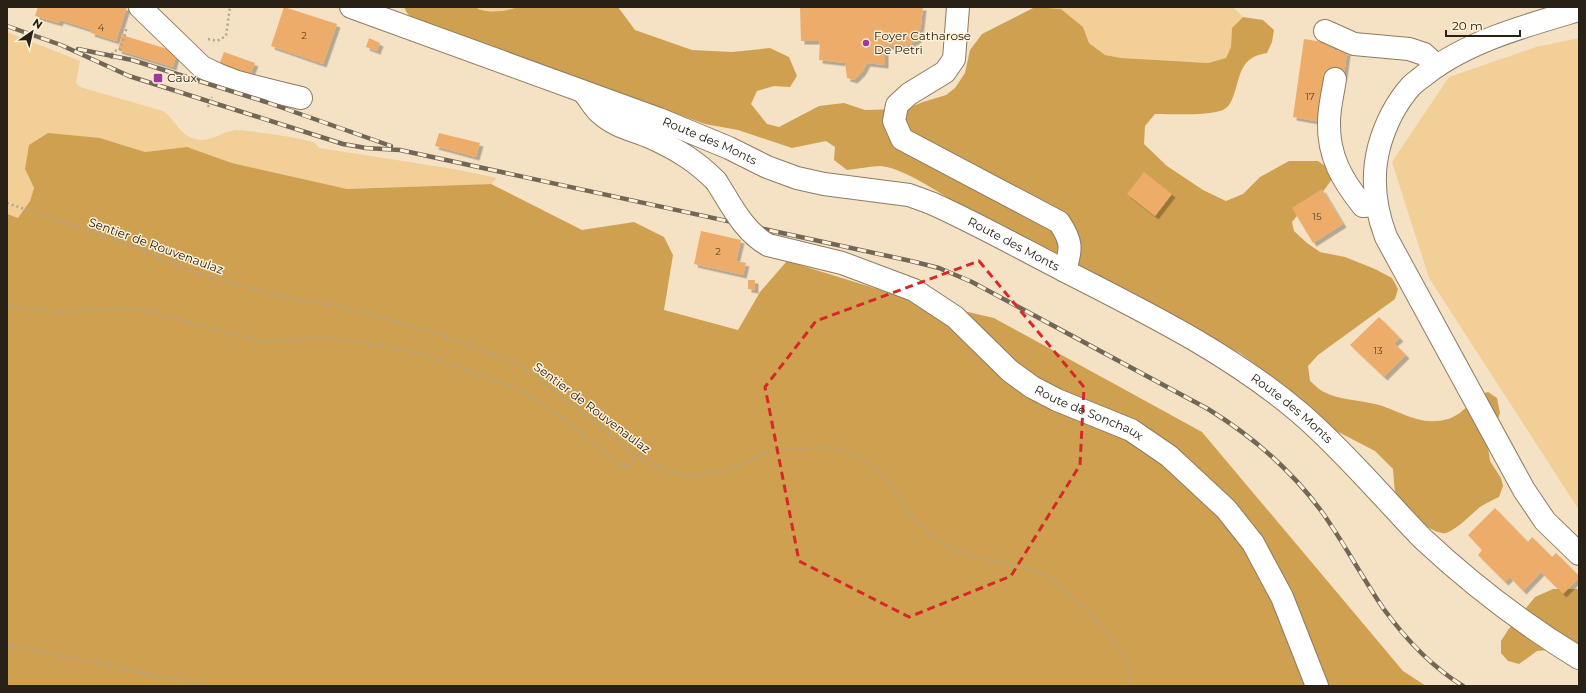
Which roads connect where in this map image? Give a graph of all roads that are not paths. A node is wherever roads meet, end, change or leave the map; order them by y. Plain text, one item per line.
1 (351, 7) edge
2 (958, 7) edge
3 (1579, 10) edge
4 (135, 14) edge
5 (1325, 31) dead end
6 (1437, 66) junction
7 (1336, 79) dead end
8 (584, 93) junction
9 (301, 98) dead end
10 (1376, 205) junction
11 (1065, 271) junction
12 (1579, 554) edge
13 (1579, 658) edge
14 (1317, 686) edge

1 - 8 street, Route des Monts
2 - 11 street
3 - 6 street
4 - 9 street
5 - 6 street
6 - 10 street
7 - 10 street
8 - 11 street, Route des Monts
8 - 14 street, Route de Sonchaux, bridge
10 - 12 street
11 - 13 street, Route des Monts

